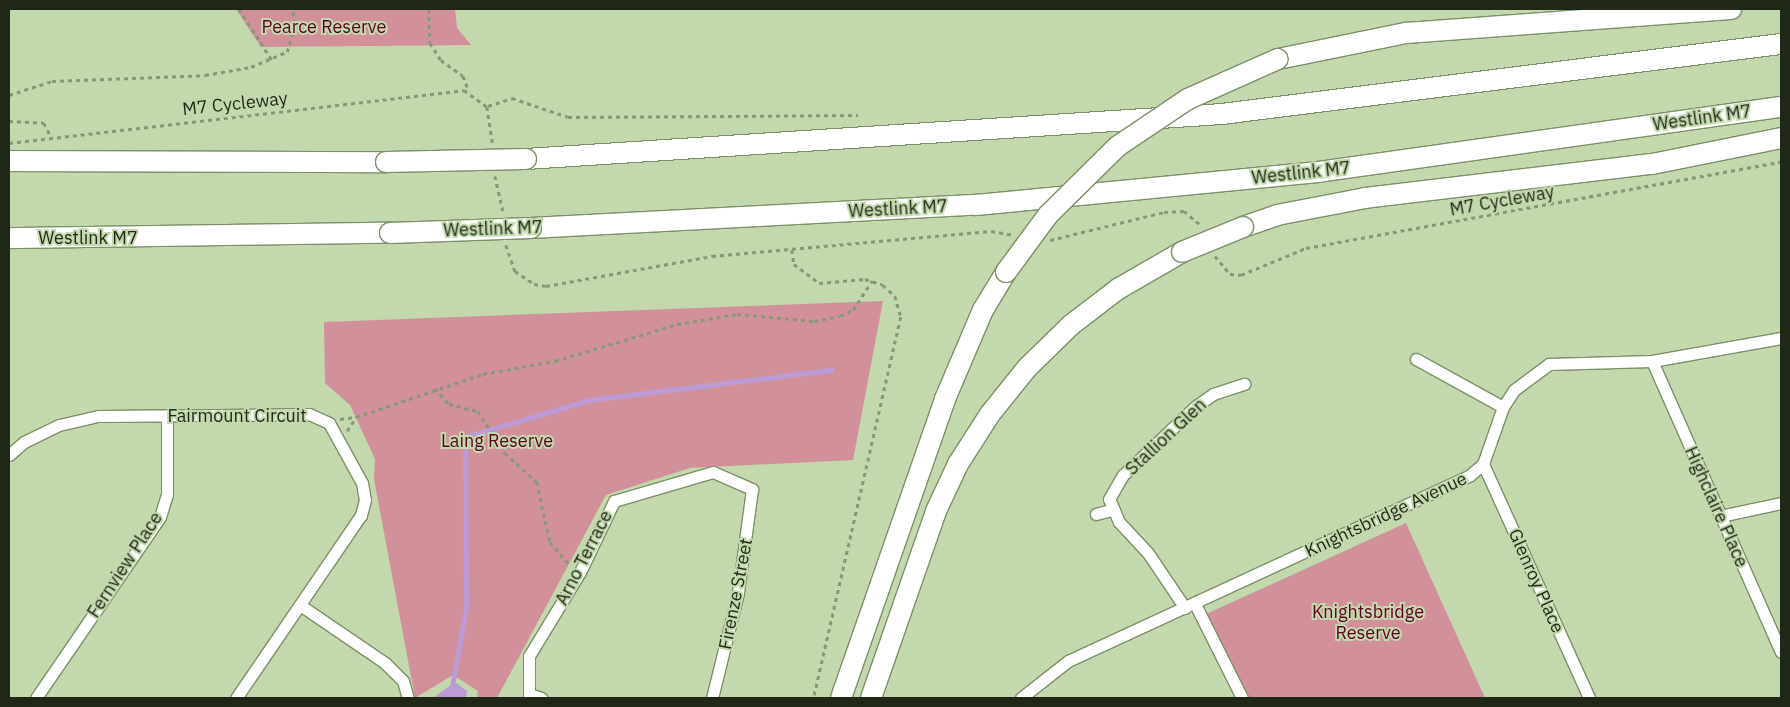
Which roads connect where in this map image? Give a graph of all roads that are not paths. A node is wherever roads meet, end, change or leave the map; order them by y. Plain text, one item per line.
1 (1731, 9) edge
2 (1781, 44) edge
3 (1781, 107) edge
4 (1781, 138) edge
5 (9, 161) edge
6 (9, 238) edge
7 (1781, 338) edge
8 (1416, 359) dead end
9 (1652, 361) junction
10 (1244, 384) dead end
11 (1503, 407) junction
12 (166, 416) junction
13 (9, 455) edge
14 (1483, 464) junction
15 (752, 489) joint
16 (1781, 503) edge
17 (1111, 510) junction
18 (1096, 514) dead end
19 (1720, 516) junction
20 (300, 605) junction
21 (1190, 606) junction
22 (1781, 652) edge
23 (524, 696) edge
24 (36, 698) edge
25 (236, 698) edge
26 (408, 698) edge
27 (541, 698) edge
28 (712, 698) edge
29 (841, 698) edge
30 (870, 698) edge
31 (1021, 698) edge
32 (1242, 698) edge
33 (1589, 698) edge

1 - 29 highway, bridge
2 - 5 highway, bridge
3 - 6 highway, Westlink M7, bridge
4 - 30 highway, bridge
7 - 9 street, Knightsbridge Avenue
8 - 11 street
9 - 11 street, Knightsbridge Avenue
9 - 19 street, Highclaire Place
10 - 17 street, Stallion Glen
11 - 14 street, Knightsbridge Avenue
12 - 13 street, Fairmount Circuit
12 - 20 street, Fairmount Circuit
12 - 24 street, Fernview Place
14 - 21 street, Knightsbridge Avenue
14 - 33 street, Glenroy Place
15 - 23 street, Arno Terrace
15 - 28 street, Firenze Street
16 - 19 street
17 - 18 street
17 - 21 street
19 - 22 street, Highclaire Place
20 - 25 street, Fairmount Circuit
20 - 26 street
21 - 31 street, Knightsbridge Avenue
21 - 32 street
23 - 27 street

